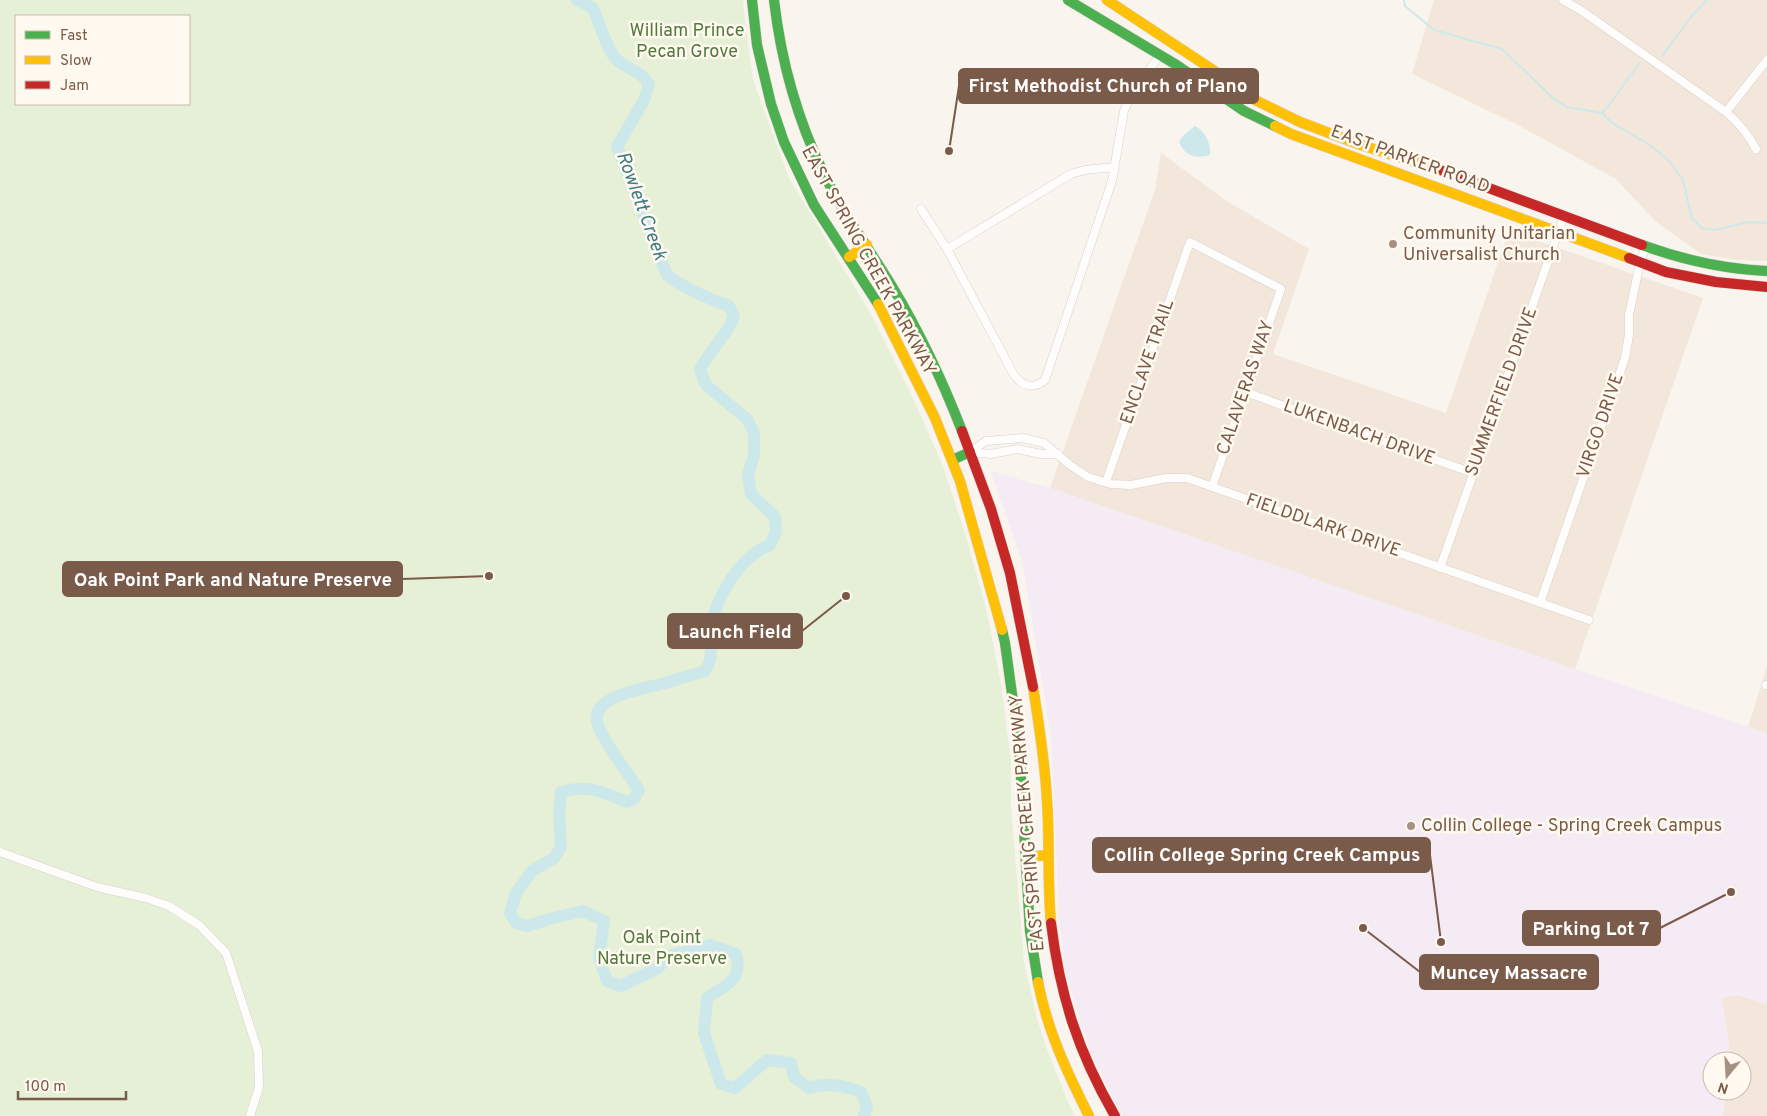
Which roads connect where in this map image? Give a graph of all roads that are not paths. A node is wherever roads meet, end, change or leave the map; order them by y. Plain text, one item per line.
1 (752, 0) edge
2 (774, 0) edge
3 (1068, 0) edge
4 (1107, 0) edge
5 (1563, 0) edge
6 (1169, 41) junction
7 (1160, 55) junction
8 (1767, 60) edge
9 (1251, 98) junction
10 (1244, 111) junction
11 (1726, 112) junction
12 (1291, 118) junction
13 (1286, 131) junction
14 (1358, 144) junction
15 (1756, 150) dead end
16 (1354, 157) junction
17 (1114, 167) junction
18 (1438, 169) junction
19 (1473, 182) junction
20 (1431, 185) junction
21 (1512, 196) junction
22 (1466, 198) junction
23 (921, 209) dead end
24 (1505, 212) junction
25 (1564, 216) junction
26 (1559, 232) junction
27 (867, 245) junction
28 (1646, 246) junction
29 (947, 249) junction
30 (849, 257) junction
31 (1640, 263) junction
32 (1746, 270) junction
33 (1767, 271) edge
34 (1746, 286) junction
35 (1767, 287) edge
36 (1281, 290) joint
37 (1245, 392) junction
38 (970, 452) junction
39 (1058, 454) junction
40 (952, 460) junction
41 (1472, 473) junction
42 (1106, 482) junction
43 (1212, 487) junction
44 (1440, 568) junction
45 (1540, 602) junction
46 (1589, 620) dead end
47 (0, 852) edge
48 (1048, 855) junction
49 (1026, 857) junction
50 (250, 1116) edge
51 (1089, 1116) edge
52 (1115, 1116) edge

1 - 30 main road, EAST SPRING CREEK PARKWAY
2 - 27 main road, EAST SPRING CREEK PARKWAY
3 - 7 main road, EAST PARKER ROAD
4 - 6 main road, EAST PARKER ROAD
5 - 11 street
6 - 7 main road
6 - 9 main road, EAST PARKER ROAD
7 - 10 main road, EAST PARKER ROAD
7 - 17 street
8 - 11 street
9 - 10 main road
9 - 12 main road, EAST PARKER ROAD
10 - 13 main road, EAST PARKER ROAD
11 - 15 street
12 - 13 main road
12 - 14 main road, EAST PARKER ROAD
13 - 16 main road, EAST PARKER ROAD
14 - 16 main road
14 - 18 main road, EAST PARKER ROAD
16 - 20 main road, EAST PARKER ROAD
17 - 29 street
17 - 29 street
18 - 19 main road, EAST PARKER ROAD
18 - 20 main road
19 - 21 main road, EAST PARKER ROAD
19 - 22 main road
20 - 22 main road, EAST PARKER ROAD
21 - 24 main road
21 - 25 main road, EAST PARKER ROAD
22 - 24 main road, EAST PARKER ROAD
23 - 29 street
24 - 26 main road, EAST PARKER ROAD
25 - 26 street, SUMMERFIELD DRIVE
25 - 28 main road, EAST PARKER ROAD
26 - 31 main road, EAST PARKER ROAD
26 - 41 street, SUMMERFIELD DRIVE
27 - 30 main road
27 - 38 main road, EAST SPRING CREEK PARKWAY
28 - 31 street, VIRGO DRIVE
28 - 32 main road, EAST PARKER ROAD
30 - 40 main road, EAST SPRING CREEK PARKWAY
31 - 34 main road, EAST PARKER ROAD
31 - 45 street, VIRGO DRIVE
32 - 33 main road, EAST PARKER ROAD
32 - 34 main road
34 - 35 main road, EAST PARKER ROAD
36 - 37 street, CALAVERAS WAY
36 - 42 street, ENCLAVE TRAIL
37 - 41 street, LUKENBACH DRIVE
37 - 43 street, CALAVERAS WAY
38 - 39 street
38 - 39 street, FIELDDLARK DRIVE
38 - 40 main road
38 - 48 main road, EAST SPRING CREEK PARKWAY
39 - 42 street, FIELDDLARK DRIVE
40 - 49 main road, EAST SPRING CREEK PARKWAY
41 - 44 street, SUMMERFIELD DRIVE
42 - 43 street, FIELDDLARK DRIVE
43 - 44 street, FIELDDLARK DRIVE
44 - 45 street, FIELDDLARK DRIVE
45 - 46 street, FIELDDLARK DRIVE
47 - 50 street
48 - 49 main road
48 - 52 main road, EAST SPRING CREEK PARKWAY
49 - 51 main road, EAST SPRING CREEK PARKWAY

